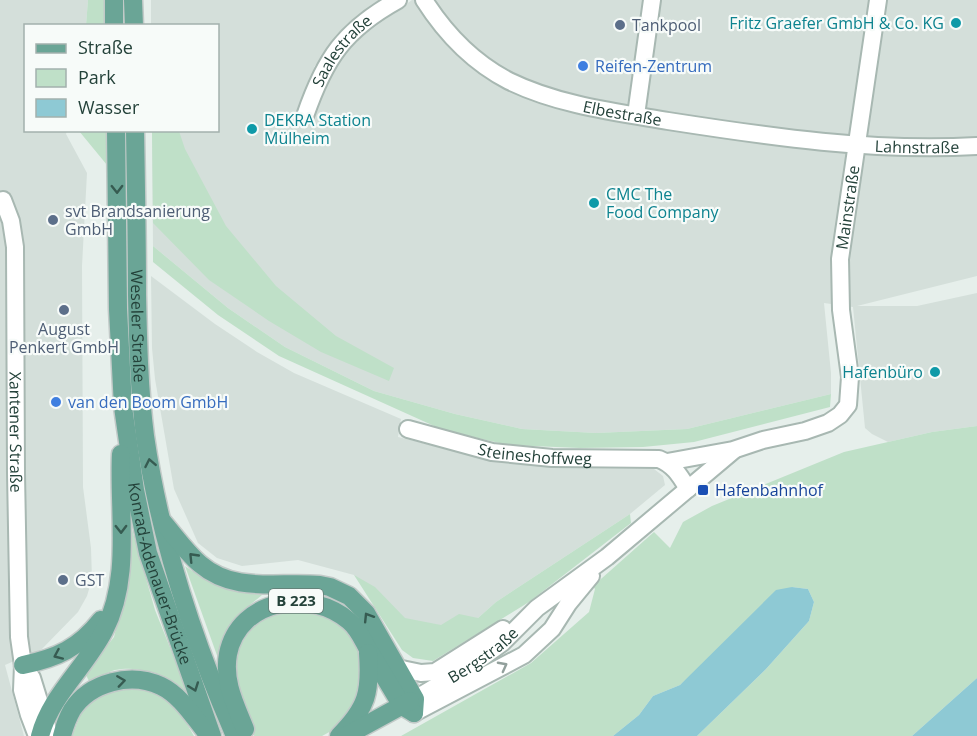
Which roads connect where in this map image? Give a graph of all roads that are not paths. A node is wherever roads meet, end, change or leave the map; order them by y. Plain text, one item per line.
1 (114, 0) edge
2 (133, 0) edge
3 (398, 0) edge
4 (424, 0) edge
5 (652, 0) edge
6 (878, 0) edge
7 (114, 24) edge
8 (134, 24) edge
9 (636, 115) junction
10 (305, 116) dead end
11 (116, 132) edge
12 (135, 132) edge
13 (856, 146) junction
14 (977, 146) edge
15 (3, 200) dead end
16 (123, 407) junction
17 (840, 415) joint
18 (408, 429) dead end
19 (733, 450) junction
20 (667, 462) junction
21 (688, 489) junction
22 (161, 521) junction
23 (607, 557) junction
24 (115, 602) junction
25 (537, 608) junction
26 (367, 648) junction
27 (23, 664) junction
28 (397, 668) junction
29 (410, 706) junction
30 (43, 732) edge
31 (62, 736) edge
32 (211, 736) edge
33 (235, 736) edge
34 (248, 736) edge
35 (339, 736) edge
36 (346, 736) edge
37 (370, 736) edge

1 - 7 main road
2 - 8 main road
3 - 10 street, Saalestraße
4 - 9 street, Elbestraße
5 - 9 street
6 - 13 street, Mainstraße
9 - 13 street, Elbestraße
11 -> 16 main road, Weseler Straße
22 -> 12 main road, Weseler Straße
13 - 14 street, Lahnstraße
13 - 17 street, Mainstraße
15 - 27 street, Xantener Straße
16 -> 24 main road
16 -> 32 main road, Konrad-Adenauer-Brücke
17 - 19 street, Steineshoffweg
18 - 20 street, Steineshoffweg
19 - 20 street, Steineshoffweg
19 - 21 street, Bergstraße
20 - 21 street
21 - 23 street, Bergstraße
28 -> 22 main road
22 - 33 main road, Konrad-Adenauer-Brücke
23 - 25 street, Bergstraße
29 -> 23 street, Bergstraße
24 -> 27 main road
24 - 30 main road
25 - 28 street
25 - 29 street, Bergstraße
26 - 29 main road
26 - 34 main road, B 223
26 - 35 main road, B 223
27 - 30 street, Xantener Straße
28 - 29 main road
29 - 36 main road, Bergstraße
29 - 37 main road, Bergstraße
31 -> 32 main road

